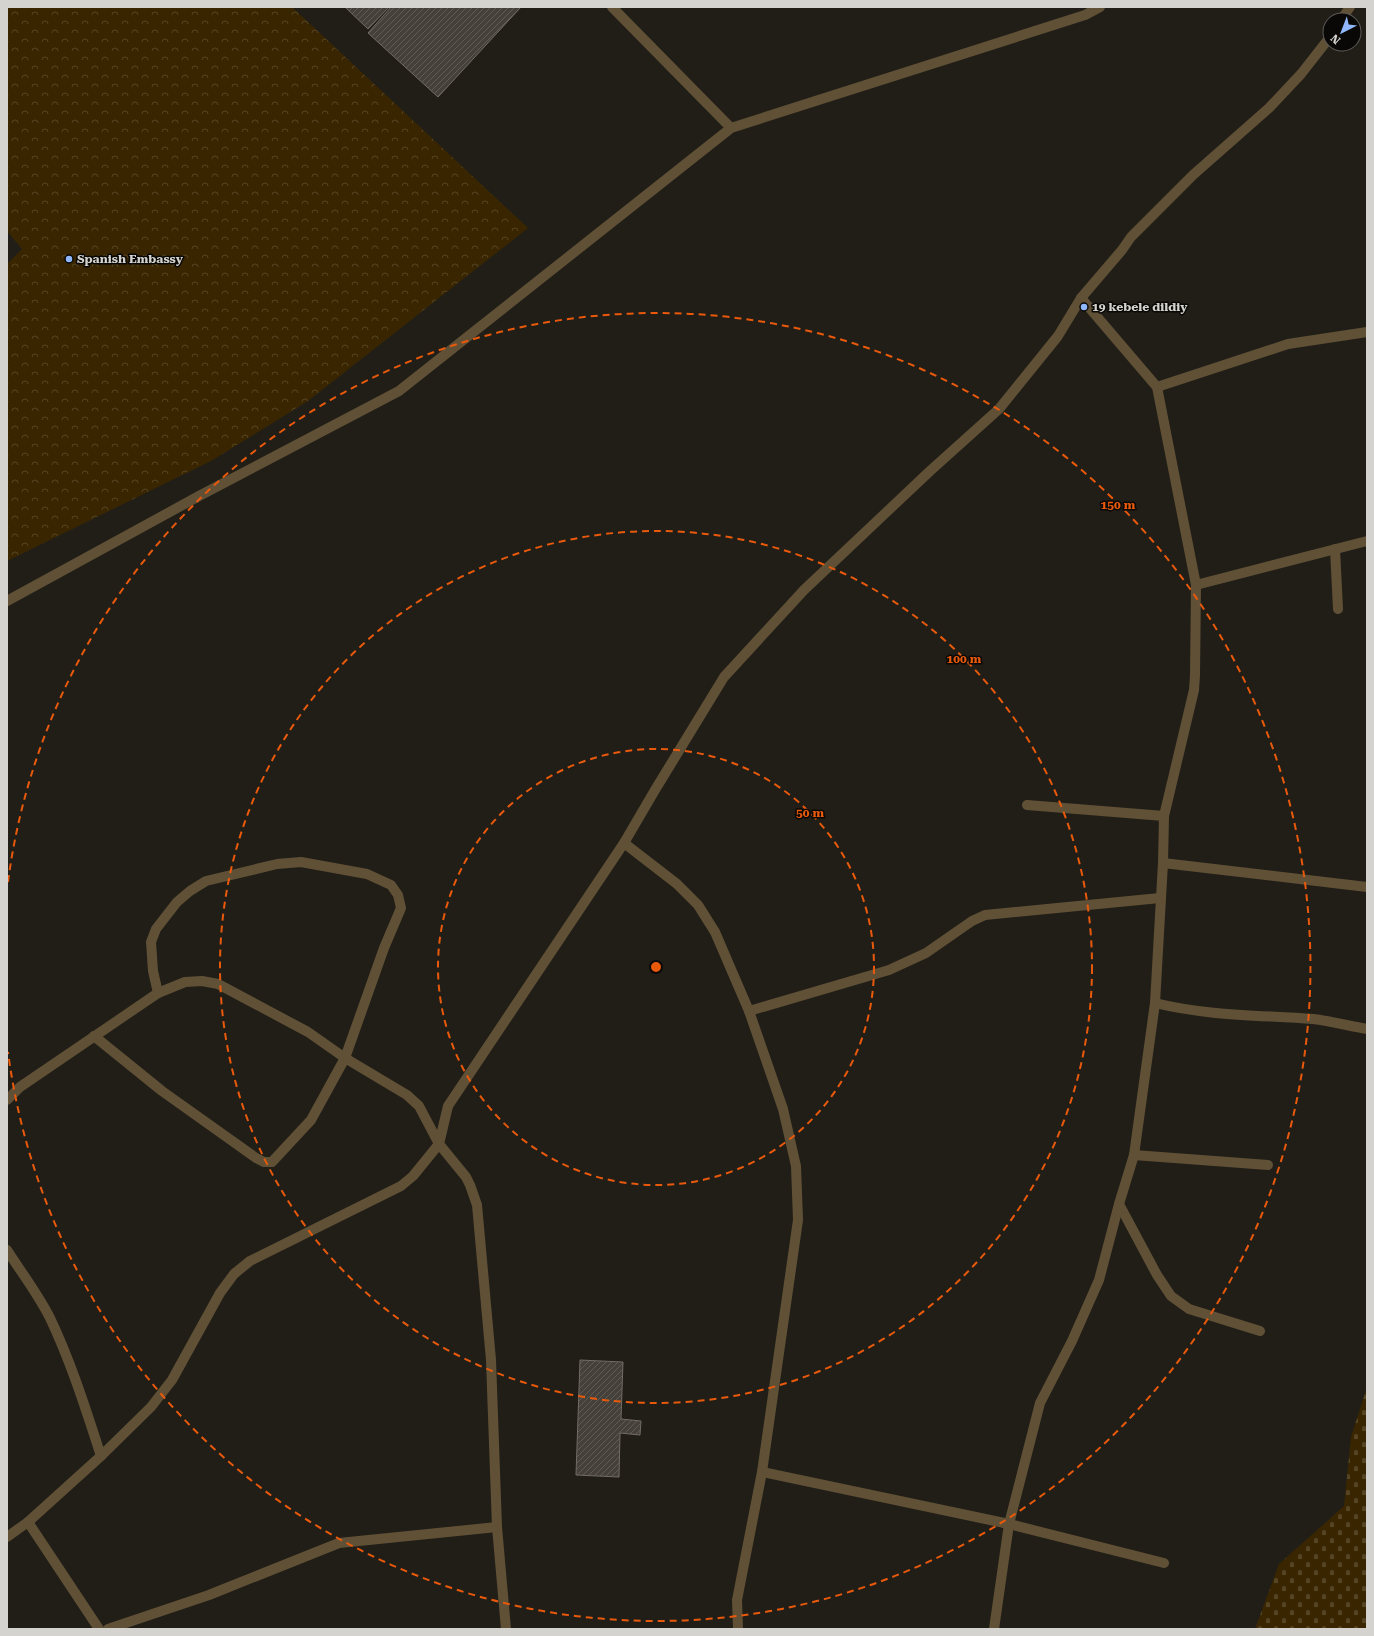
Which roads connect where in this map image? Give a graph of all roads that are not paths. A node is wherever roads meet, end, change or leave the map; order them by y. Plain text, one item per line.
1 (612, 7) edge
2 (1100, 7) edge
3 (1322, 47) edge
4 (731, 128) junction
5 (1081, 298) junction
6 (1367, 332) edge
7 (1157, 387) junction
8 (1367, 541) edge
9 (1335, 549) junction
10 (1196, 585) junction
11 (7, 601) edge
12 (1338, 609) dead end
13 (1027, 805) dead end
14 (1164, 816) junction
15 (624, 843) junction
16 (1163, 863) junction
17 (1367, 887) edge
18 (1160, 898) junction
19 (158, 992) junction
20 (1155, 1003) junction
21 (749, 1011) junction
22 (1367, 1029) edge
23 (94, 1036) junction
24 (345, 1058) junction
25 (7, 1100) edge
26 (439, 1144) junction
27 (1134, 1155) junction
28 (1268, 1165) dead end
29 (1119, 1204) junction
30 (7, 1250) edge
31 (1260, 1331) dead end
32 (101, 1456) junction
33 (762, 1472) junction
34 (28, 1522) junction
35 (1009, 1524) junction
36 (497, 1527) junction
37 (7, 1537) edge
38 (1164, 1563) dead end
39 (99, 1629) edge
40 (108, 1629) edge
41 (506, 1629) edge
42 (738, 1629) edge
43 (994, 1629) edge

1 - 4 street
2 - 4 street
3 - 5 street
4 - 11 street
5 - 7 street
5 - 15 street
6 - 7 street
7 - 10 street
8 - 9 street
9 - 10 street
9 - 12 street
10 - 14 street
13 - 14 street
14 - 16 street
15 - 21 street
15 - 26 street
16 - 17 street
16 - 18 street
18 - 20 street
18 - 21 street
19 - 23 street
19 - 24 street
19 - 24 street
20 - 22 street
20 - 27 street
21 - 33 street
23 - 24 street
23 - 25 street
24 - 26 street
26 - 32 street
26 - 36 street
27 - 28 street
27 - 29 street
29 - 31 street
29 - 35 street
30 - 32 street
32 - 34 street
33 - 35 street
33 - 42 street
34 - 37 street
34 - 39 street
35 - 38 street
35 - 43 street
36 - 40 street
36 - 41 street

